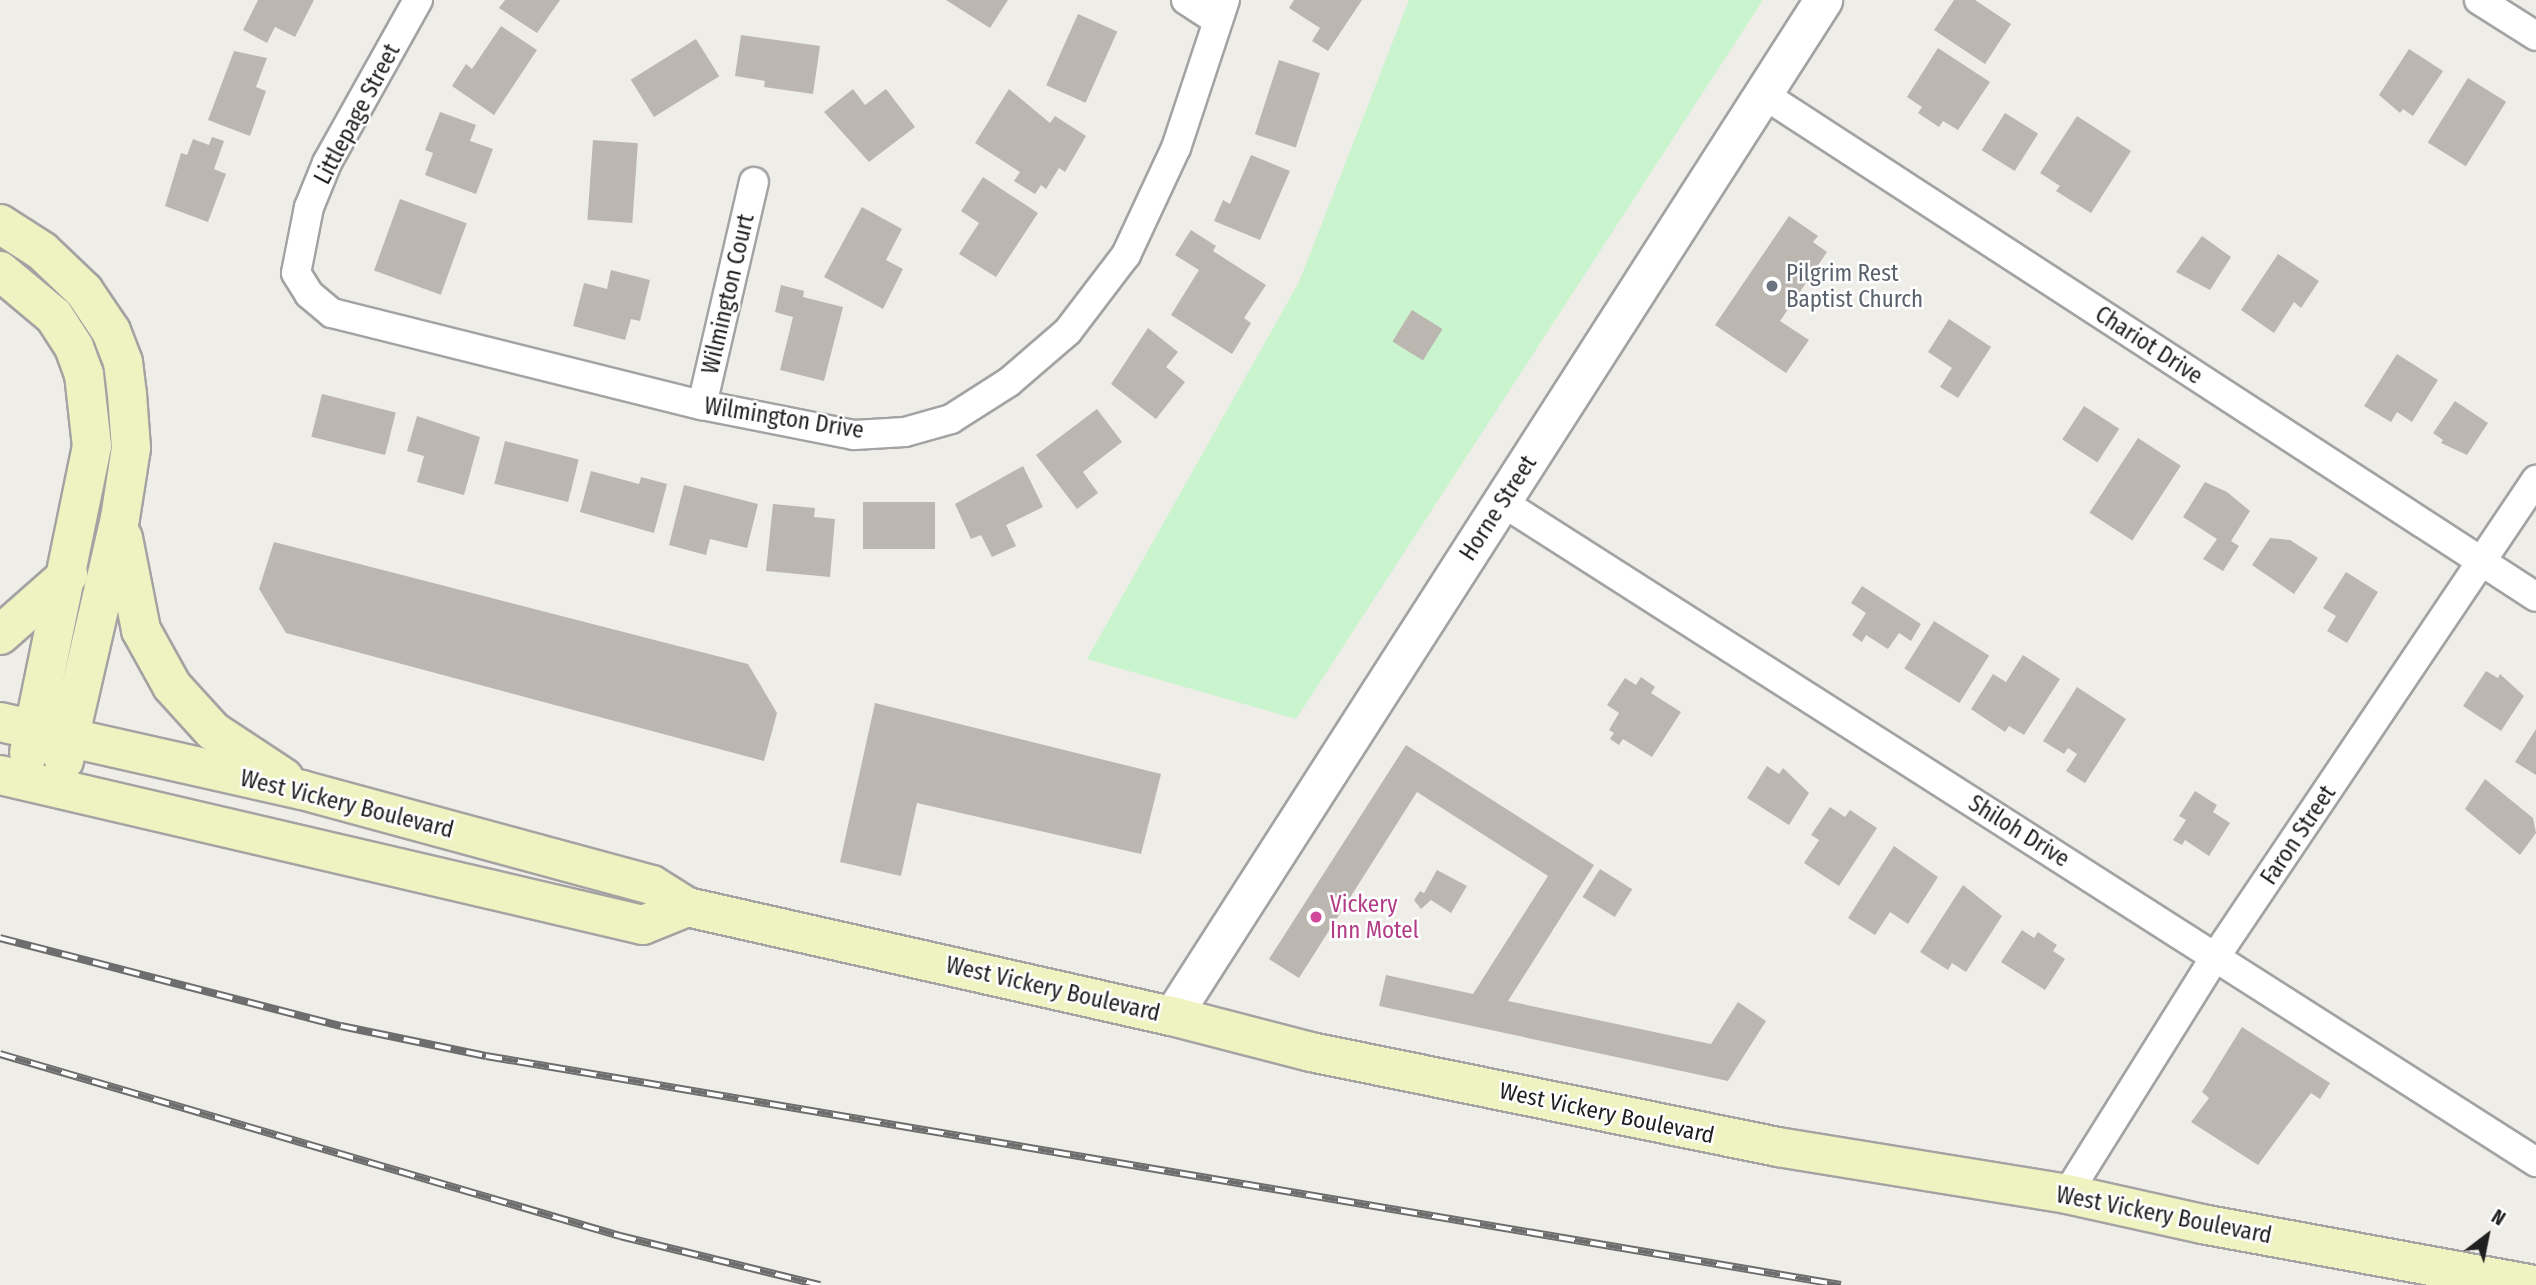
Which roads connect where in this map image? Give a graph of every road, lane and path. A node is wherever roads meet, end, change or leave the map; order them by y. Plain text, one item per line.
1 (418, 0) edge
2 (1186, 0) edge
3 (1823, 0) edge
4 (2479, 0) edge
5 (1221, 10) edge
6 (2536, 36) edge
7 (1763, 94) junction
8 (754, 181) dead end
9 (0, 224) edge
10 (0, 271) edge
11 (296, 273) joint
12 (702, 405) junction
13 (2536, 480) edge
14 (1502, 502) junction
15 (120, 518) junction
16 (2483, 562) junction
17 (68, 575) junction
18 (2536, 597) edge
19 (0, 635) edge
20 (35, 729) edge
21 (27, 780) edge
22 (302, 790) junction
23 (687, 907) junction
24 (2216, 956) junction
25 (1172, 1016) junction
26 (2536, 1162) edge
27 (2067, 1194) junction
28 (2533, 1285) edge

1 - 11 street, Littlepage Street
2 - 5 street
3 - 7 street, Horne Street
4 - 6 street
5 - 12 street, Wilmington Drive
7 - 14 street, Horne Street
7 - 16 street, Chariot Drive
8 - 12 street, Wilmington Court
9 - 15 main road
10 - 17 main road
11 - 12 street, Wilmington Drive
13 - 16 street, Faron Street
14 - 24 street, Shiloh Drive
14 - 25 street, Horne Street
15 - 20 main road
15 - 22 main road
16 - 18 street, Chariot Drive
16 - 24 street, Faron Street
17 - 19 main road
17 - 20 main road
20 - 21 main road
20 - 22 main road, West Vickery Boulevard
21 - 23 main road, West Vickery Boulevard
22 - 23 main road, West Vickery Boulevard
23 - 25 main road, West Vickery Boulevard
24 - 26 street, Shiloh Drive
24 - 27 street, Faron Street
25 - 27 main road, West Vickery Boulevard
27 - 28 main road, West Vickery Boulevard

